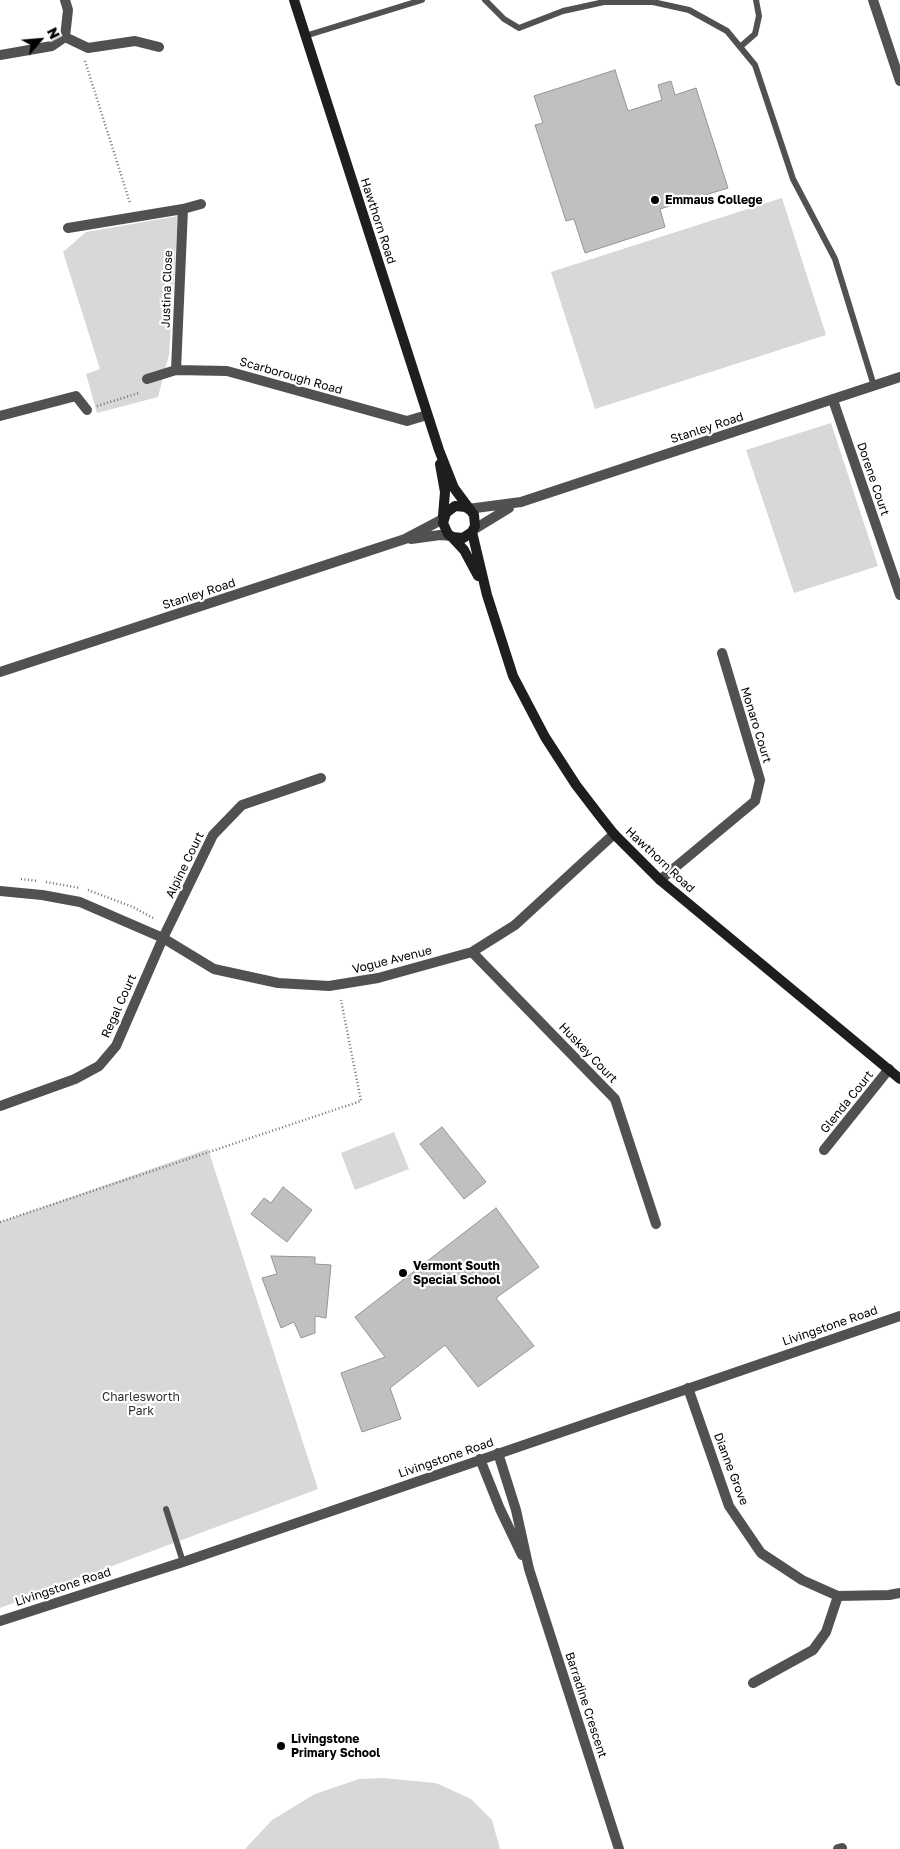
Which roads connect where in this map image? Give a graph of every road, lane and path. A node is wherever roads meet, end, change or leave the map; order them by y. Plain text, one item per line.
1 (65, 0) edge
2 (294, 0) edge
3 (422, 0) edge
4 (486, 0) edge
5 (756, 0) edge
6 (873, 0) edge
7 (306, 36) junction
8 (65, 38) junction
9 (159, 47) dead end
10 (740, 47) junction
11 (0, 55) edge
12 (85, 61) dead end
13 (900, 81) edge
14 (130, 203) dead end
15 (201, 204) dead end
16 (183, 209) junction
17 (68, 228) dead end
18 (176, 370) junction
19 (900, 377) edge
20 (147, 380) dead end
21 (874, 386) junction
22 (139, 393) dead end
23 (833, 400) junction
24 (91, 408) joint
25 (427, 415) junction
26 (0, 416) edge
27 (439, 450) junction
28 (521, 502) junction
29 (467, 508) junction
30 (443, 518) junction
31 (473, 531) junction
32 (451, 537) junction
33 (405, 539) junction
34 (487, 595) junction
35 (900, 595) edge
36 (722, 653) dead end
37 (0, 672) edge
38 (321, 778) dead end
39 (614, 834) junction
40 (660, 880) junction
41 (0, 891) edge
42 (163, 938) junction
43 (472, 952) junction
44 (342, 1000) dead end
45 (889, 1069) junction
46 (900, 1078) edge
47 (0, 1106) edge
48 (824, 1150) dead end
49 (0, 1222) edge
50 (656, 1224) dead end
51 (900, 1316) edge
52 (688, 1388) junction
53 (498, 1453) junction
54 (480, 1458) junction
55 (166, 1509) dead end
56 (183, 1562) junction
57 (528, 1569) junction
58 (900, 1593) edge
59 (838, 1596) junction
60 (0, 1621) edge
61 (753, 1683) dead end
62 (619, 1849) edge

1 - 8 street
2 - 7 main road, Hawthorn Road
3 - 7 lane
4 - 10 lane
5 - 10 lane
6 - 13 street
7 - 25 main road, Hawthorn Road
8 - 9 street
8 - 11 street
10 - 21 lane
12 - 14 path
15 - 16 street
16 - 17 street
16 - 18 street, Justina Close
18 - 20 street, Scarborough Road
18 - 25 street, Scarborough Road
19 - 21 street, Stanley Road
21 - 23 street, Stanley Road
22 - 24 path
23 - 28 street, Stanley Road
23 - 35 street, Dorene Court
24 - 26 street
25 - 27 main road, Hawthorn Road
27 - 29 main road, Hawthorn Road
27 - 30 main road, Hawthorn Road
28 - 29 street, Stanley Road
28 - 31 street, Stanley Road
29 - 30 main road
29 - 31 main road
30 - 32 main road
30 - 33 street, Stanley Road
31 - 32 main road
31 - 34 main road, Hawthorn Road
32 - 33 street, Stanley Road
32 - 34 main road, Hawthorn Road
33 - 37 street, Stanley Road
34 - 39 main road, Hawthorn Road
36 - 40 street, Monaro Court
38 - 42 street, Alpine Court
39 - 40 main road, Hawthorn Road
39 - 43 street, Vogue Avenue
40 - 45 main road, Hawthorn Road
41 - 42 street, Vogue Avenue
42 - 43 street, Vogue Avenue
42 - 47 street, Regal Court
43 - 50 street, Huskey Court
44 - 49 path
45 - 46 main road, Hawthorn Road
45 - 48 street, Glenda Court
51 - 52 street, Livingstone Road
52 - 53 street, Livingstone Road
52 - 59 street, Dianne Grove
53 - 54 street, Livingstone Road
53 - 57 street, Barradine Crescent
54 - 56 street, Livingstone Road
54 - 57 street, Barradine Crescent
55 - 56 lane
56 - 60 street, Livingstone Road
57 - 62 street, Barradine Crescent
58 - 59 street, Dianne Grove
59 - 61 street

